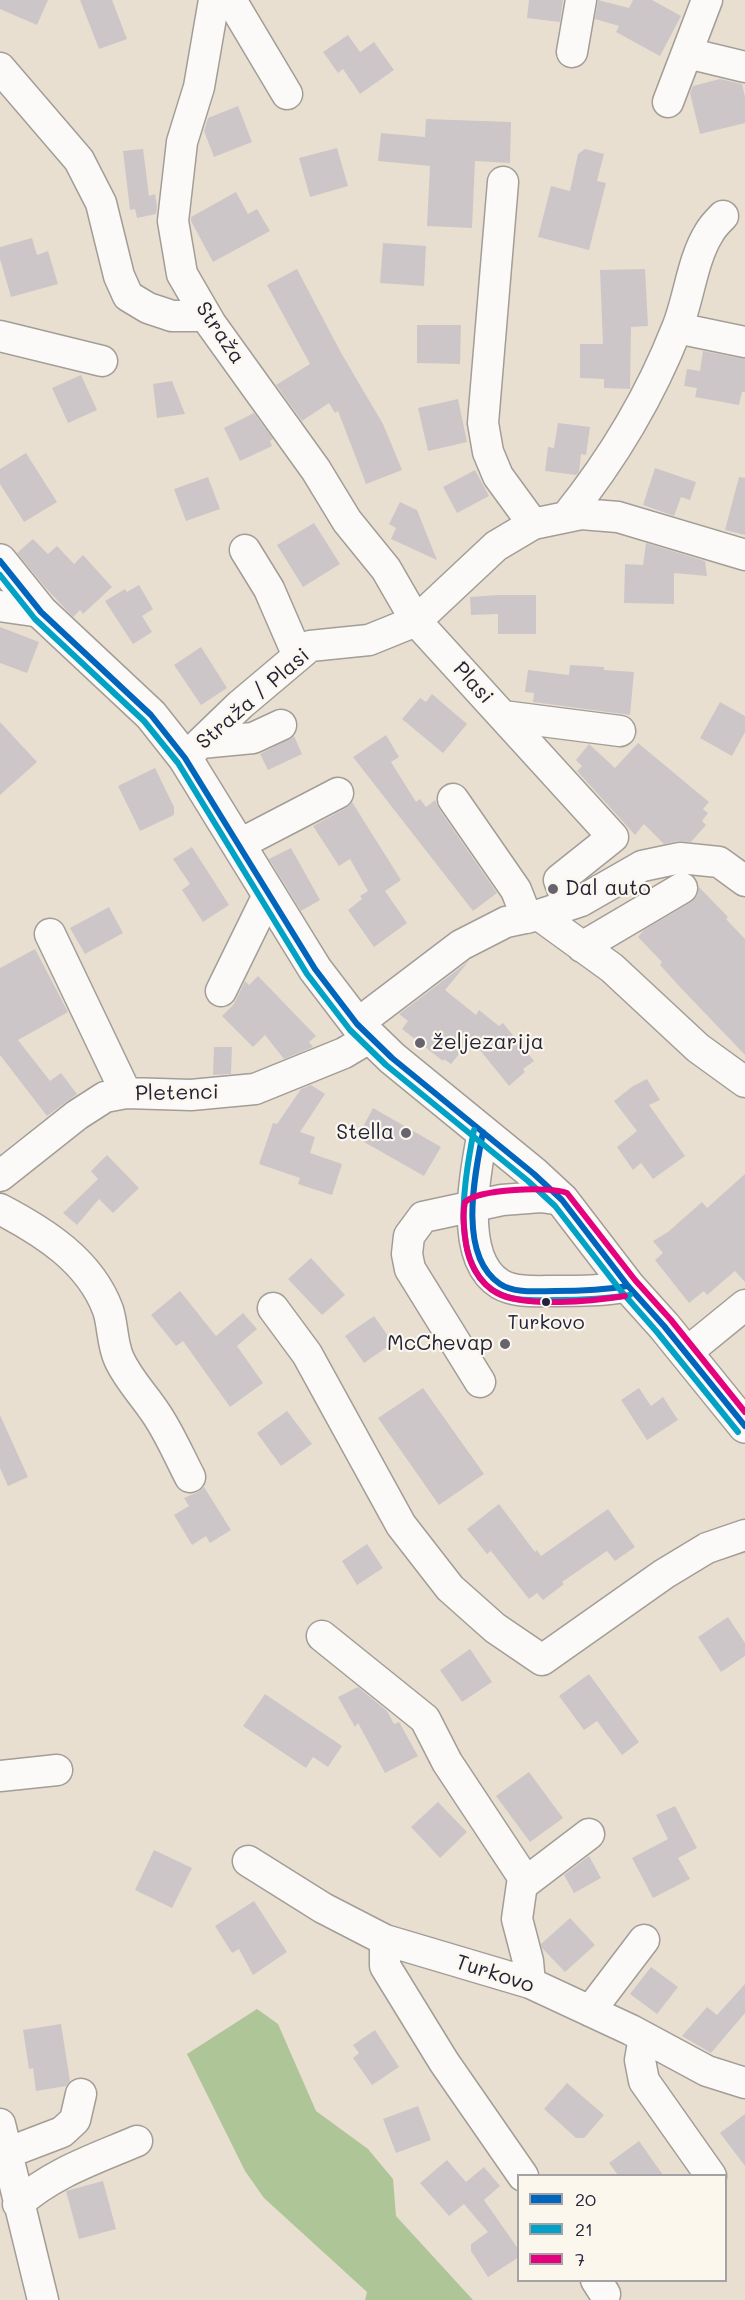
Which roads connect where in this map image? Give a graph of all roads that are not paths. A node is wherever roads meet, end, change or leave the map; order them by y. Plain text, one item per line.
1 (214, 0) edge
2 (228, 0) edge
3 (581, 0) edge
4 (707, 0) edge
5 (572, 52) dead end
6 (687, 53) junction
7 (745, 67) edge
8 (0, 68) edge
9 (287, 94) dead end
10 (668, 102) dead end
11 (503, 182) dead end
12 (723, 216) dead end
13 (206, 316) junction
14 (677, 328) junction
15 (0, 336) edge
16 (745, 342) edge
17 (102, 361) dead end
18 (566, 517) junction
19 (533, 524) junction
20 (245, 550) dead end
21 (745, 555) edge
22 (0, 561) edge
23 (0, 606) edge
24 (41, 612) junction
25 (416, 621) junction
26 (298, 656) junction
27 (503, 716) junction
28 (281, 724) dead end
29 (620, 731) dead end
30 (193, 750) junction
31 (338, 793) dead end
32 (453, 799) dead end
33 (238, 845) junction
34 (745, 881) edge
35 (682, 888) dead end
36 (268, 895) junction
37 (568, 905) junction
38 (533, 917) junction
39 (50, 934) dead end
40 (582, 947) junction
41 (221, 991) dead end
42 (363, 1031) junction
43 (745, 1082) edge
44 (126, 1094) junction
45 (483, 1132) junction
46 (0, 1176) edge
47 (562, 1200) junction
48 (473, 1207) junction
49 (0, 1209) edge
50 (628, 1286) junction
51 (745, 1305) edge
52 (273, 1308) dead end
53 (686, 1353) junction
54 (480, 1382) dead end
55 (745, 1426) edge
56 (190, 1477) dead end
57 (745, 1535) edge
58 (322, 1636) dead end
59 (57, 1770) dead end
60 (0, 1776) edge
61 (589, 1834) dead end
62 (248, 1861) dead end
63 (522, 1885) junction
64 (385, 1940) junction
65 (644, 1940) dead end
66 (530, 1983) junction
67 (590, 2011) junction
68 (644, 2037) junction
69 (745, 2083) edge
70 (81, 2094) dead end
71 (3, 2140) edge
72 (137, 2141) dead end
73 (522, 2174) edge
74 (710, 2174) edge
75 (18, 2204) junction
76 (43, 2300) edge

1 - 13 street, Straža
2 - 9 street
3 - 5 street
4 - 6 street
6 - 7 street
6 - 10 street
8 - 13 street
11 - 19 street
12 - 14 street
13 - 25 street, Straža
14 - 16 street
14 - 18 street
15 - 17 street
18 - 19 street, Straža / Plasi
18 - 21 street, Straža / Plasi
19 - 25 street, Straža / Plasi
20 - 26 street
22 - 24 main road
23 - 24 street
24 - 30 main road
25 - 26 street, Straža / Plasi
25 - 27 street, Plasi
26 - 30 street, Straža / Plasi
27 - 29 street
27 - 37 street, Plasi
28 - 30 street
30 - 33 main road
31 - 33 street
32 - 38 street
33 - 36 main road
34 - 37 street, Pletenci
35 - 40 street
36 - 41 street
36 - 42 main road
37 - 38 street, Pletenci
38 - 40 street
38 - 42 street, Pletenci
39 - 44 street
40 - 43 street
42 - 44 street, Pletenci
42 - 45 main road
44 - 46 street, Pletenci
45 - 47 main road
45 - 48 street
47 - 48 street
47 - 50 main road
48 - 50 street
48 - 54 street
49 - 56 street
50 - 53 main road
51 - 53 street
52 - 57 street
53 - 55 main road
58 - 63 street
59 - 60 street
61 - 63 street
62 - 64 street, Turkovo
63 - 66 street
64 - 66 street, Turkovo
64 - 73 street
65 - 67 street
66 - 67 street, Turkovo
67 - 68 street, Turkovo
68 - 69 street, Turkovo
68 - 74 street
70 - 71 street
71 - 75 street
72 - 75 street
75 - 76 street

